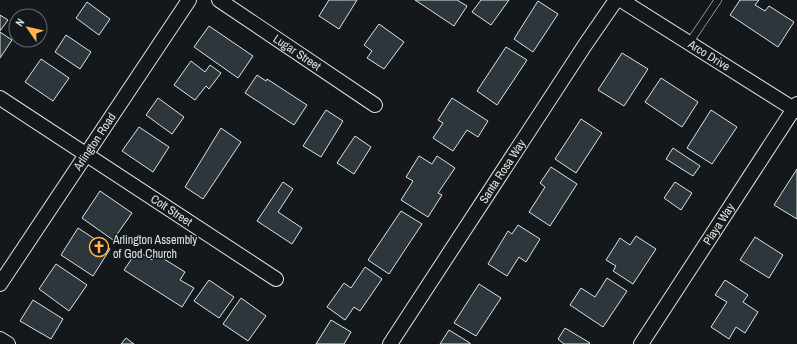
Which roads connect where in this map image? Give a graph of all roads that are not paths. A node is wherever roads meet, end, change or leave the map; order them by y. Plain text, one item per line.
1 (189, 0) edge
2 (219, 0) edge
3 (616, 0) edge
4 (621, 0) edge
5 (718, 0) edge
6 (689, 43) junction
7 (0, 98) edge
8 (375, 105) dead end
9 (796, 108) edge
10 (86, 154) junction
11 (276, 279) dead end
12 (0, 284) edge
13 (0, 339) edge
14 (8, 344) edge
15 (390, 344) edge
16 (641, 344) edge

1 - 10 street, Arlington Road
2 - 8 street, Lugar Street
3 - 15 street, Santa Rosa Way
4 - 6 street, Arco Drive
5 - 6 lane
6 - 9 street, Arco Drive
7 - 10 street, Colt Street
9 - 16 street, Playa Way
10 - 11 street, Colt Street
10 - 12 street, Arlington Road
13 - 14 street

